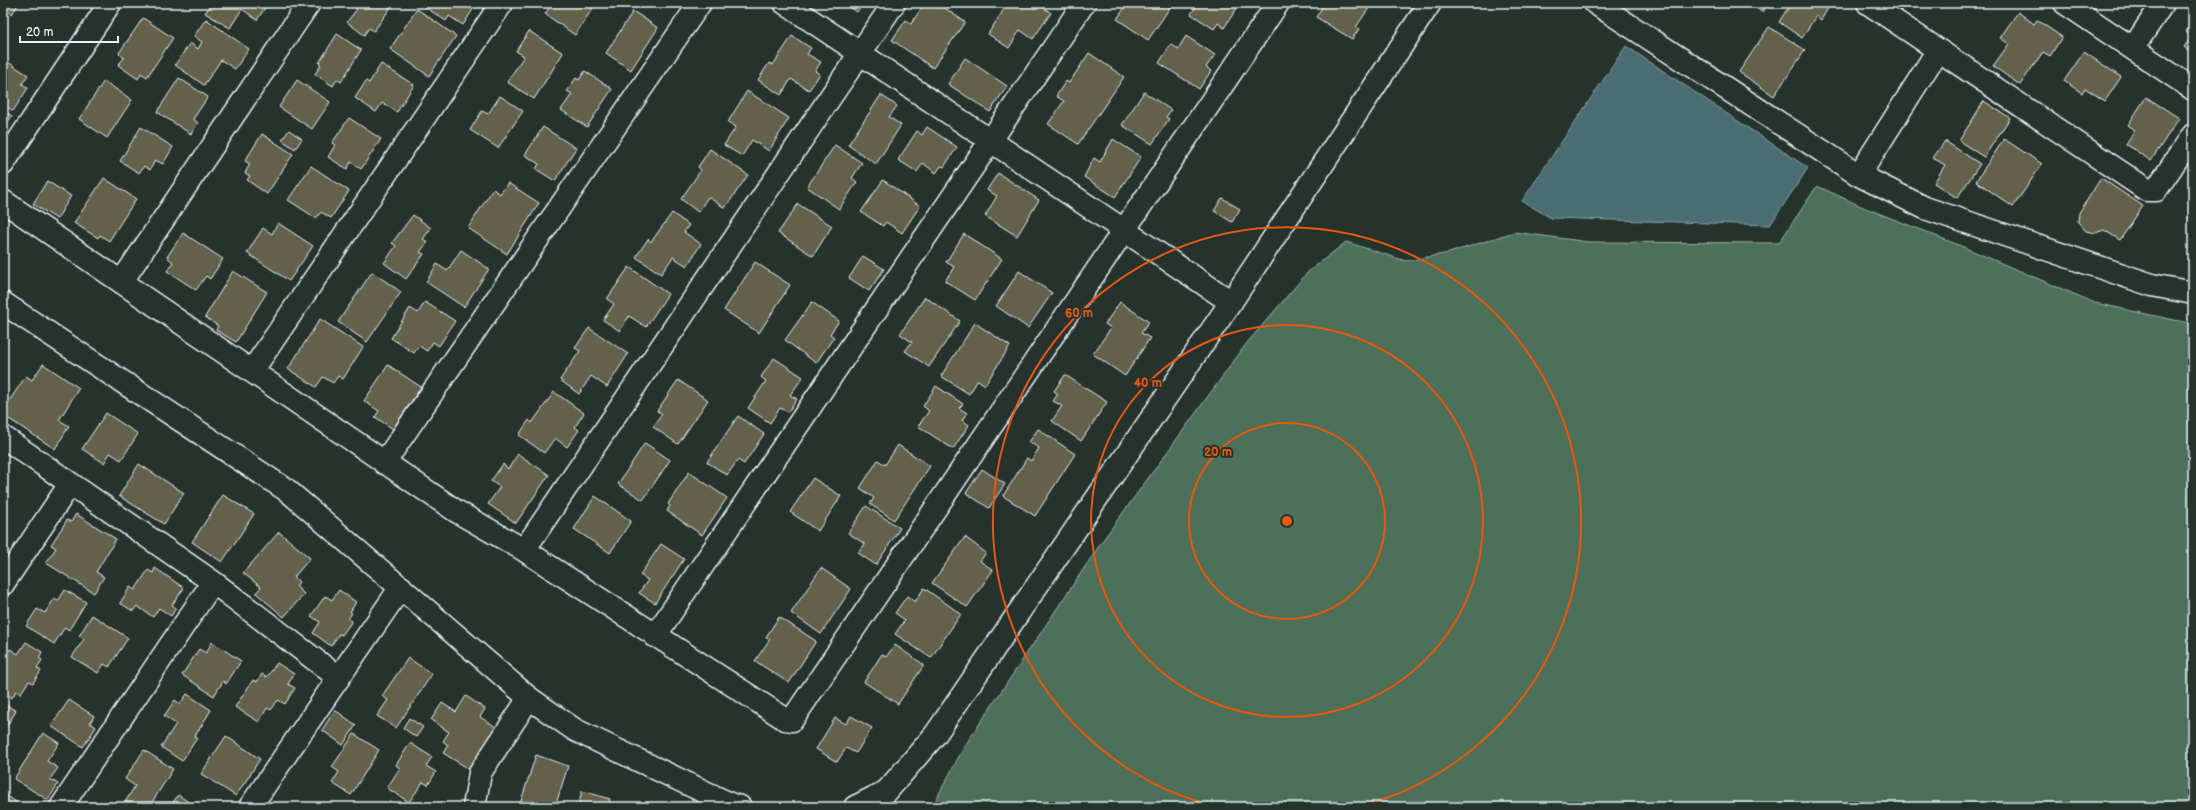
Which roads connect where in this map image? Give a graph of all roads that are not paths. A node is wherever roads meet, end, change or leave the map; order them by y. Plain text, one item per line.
1 (110, 3) edge
2 (309, 3) edge
3 (502, 3) edge
4 (700, 3) edge
5 (785, 3) edge
6 (894, 3) edge
7 (1084, 3) edge
8 (1278, 3) edge
9 (1430, 3) edge
10 (1596, 3) edge
11 (1868, 3) edge
12 (2066, 3) edge
13 (2163, 3) edge
14 (2133, 48) junction
15 (1938, 50) junction
16 (860, 53) junction
17 (2193, 89) edge
18 (2193, 135) edge
19 (991, 141) junction
20 (3, 164) edge
21 (1859, 175) junction
22 (3, 201) edge
23 (1123, 230) junction
24 (122, 281) junction
25 (2193, 293) edge
26 (1231, 302) junction
27 (3, 303) edge
28 (252, 371) junction
29 (3, 437) edge
30 (384, 463) junction
31 (70, 484) junction
32 (524, 550) junction
33 (213, 582) junction
34 (3, 584) edge
35 (401, 587) junction
36 (655, 636) junction
37 (339, 678) junction
38 (529, 698) junction
39 (61, 807) edge
40 (250, 807) edge
41 (474, 807) edge
42 (740, 807) edge
43 (855, 807) edge

1 - 20 street
2 - 24 street
3 - 28 street
4 - 30 street
5 - 16 street
6 - 16 street
7 - 19 street
8 - 23 street
9 - 26 street
10 - 21 street
11 - 15 street
12 - 14 street
13 - 14 street
14 - 17 street
15 - 18 street
15 - 21 street
16 - 19 street
16 - 32 street
19 - 23 street
19 - 36 street
21 - 25 street
22 - 24 street
23 - 26 street
23 - 36 street
24 - 28 street
26 - 43 street
27 - 35 street
28 - 30 street
29 - 31 street
30 - 32 street
31 - 33 street
31 - 34 street
32 - 36 street
33 - 37 street
33 - 39 street
35 - 37 street
35 - 38 street
37 - 40 street
38 - 41 street
38 - 42 street

